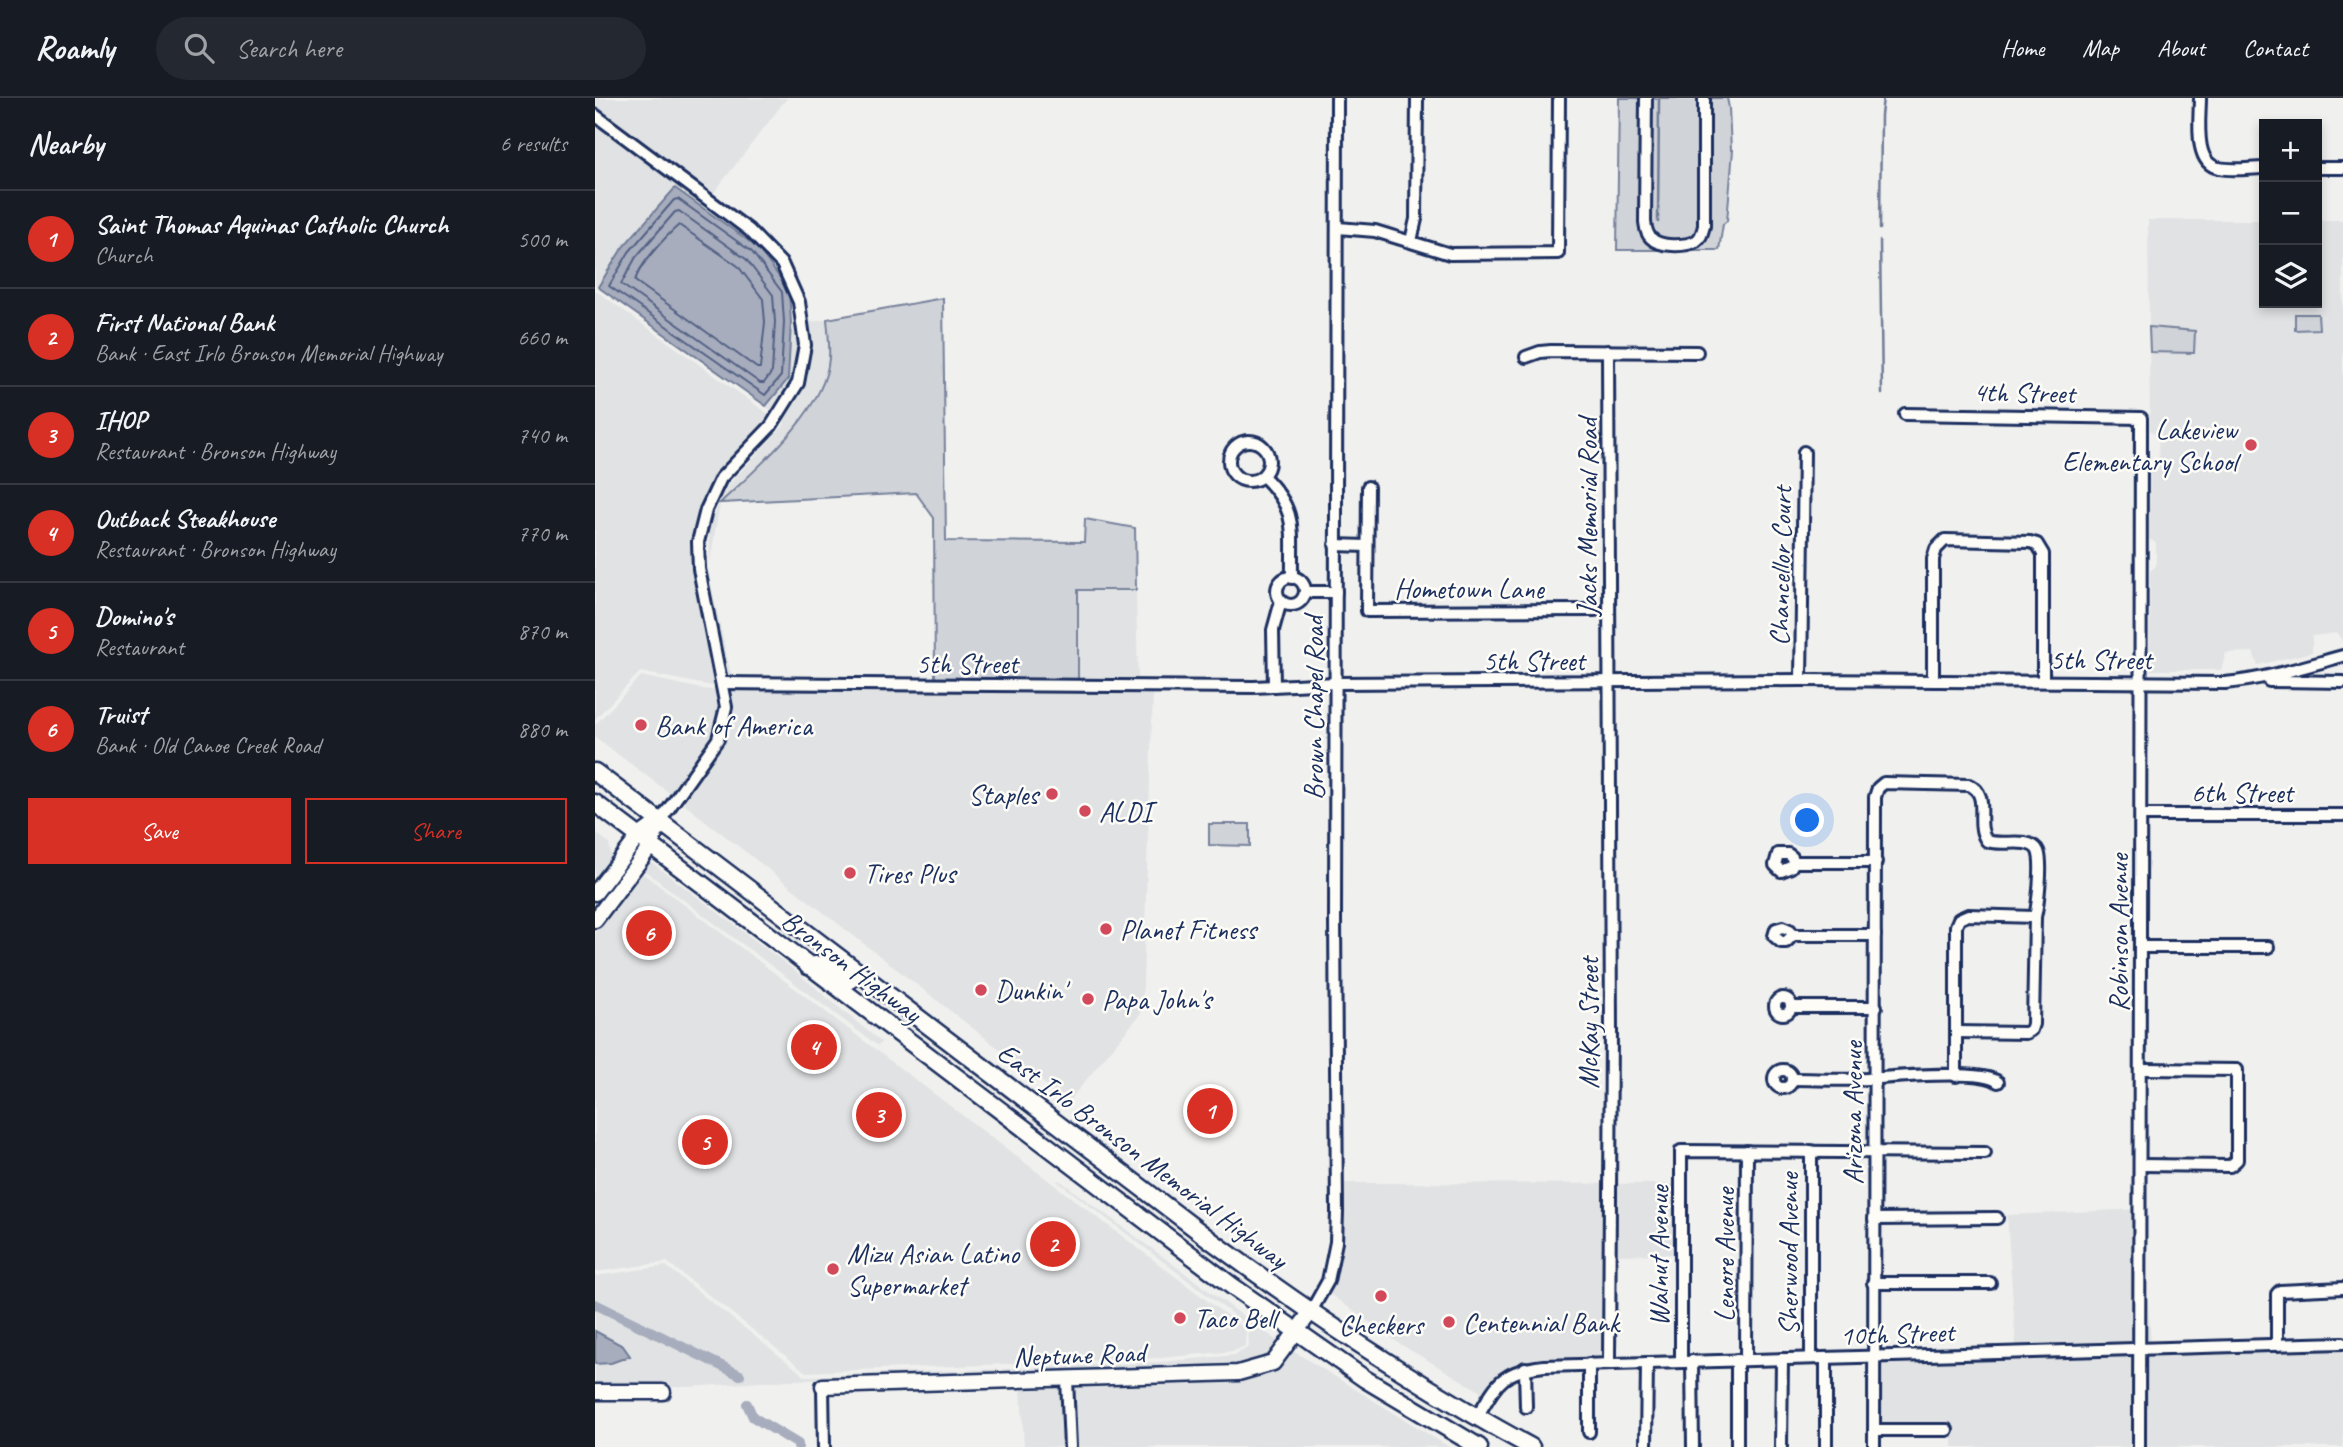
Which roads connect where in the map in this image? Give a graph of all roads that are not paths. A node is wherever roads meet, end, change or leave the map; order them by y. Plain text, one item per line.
1 (1337, 98) edge
2 (1417, 98) edge
3 (1559, 98) edge
4 (1646, 98) edge
5 (1704, 98) edge
6 (2200, 98) edge
7 (595, 115) edge
8 (2259, 168) edge
9 (2322, 168) edge
10 (2343, 168) edge
11 (1338, 228) junction
12 (1411, 241) junction
13 (1608, 351) junction
14 (1696, 352) dead end
15 (1526, 357) dead end
16 (1905, 414) dead end
17 (2141, 418) joint
18 (1804, 452) dead end
19 (1263, 476) dead end
20 (1368, 487) dead end
21 (1335, 544) junction
22 (1367, 545) junction
23 (1292, 578) junction
24 (1305, 592) junction
25 (1336, 593) junction
26 (1281, 601) junction
27 (1595, 610) dead end
28 (2343, 656) edge
29 (1801, 680) junction
30 (2253, 680) junction
31 (1933, 681) junction
32 (2043, 681) junction
33 (2142, 681) junction
34 (722, 682) junction
35 (1336, 682) junction
36 (1611, 682) junction
37 (2343, 682) edge
38 (1274, 686) junction
39 (595, 772) edge
40 (595, 803) edge
41 (2141, 815) junction
42 (2343, 815) edge
43 (660, 821) junction
44 (645, 841) junction
45 (1794, 862) dead end
46 (1876, 862) junction
47 (595, 893) edge
48 (2035, 917) junction
49 (595, 920) edge
50 (1875, 934) junction
51 (1793, 935) dead end
52 (2141, 947) junction
53 (2268, 947) dead end
54 (808, 966) junction
55 (885, 993) junction
56 (1792, 1007) dead end
57 (1876, 1007) junction
58 (1956, 1032) junction
59 (944, 1037) joint
60 (935, 1062) junction
61 (2141, 1069) junction
62 (987, 1070) junction
63 (1956, 1076) junction
64 (1875, 1078) junction
65 (1792, 1079) dead end
66 (1998, 1082) dead end
67 (971, 1089) junction
68 (1056, 1122) junction
69 (1875, 1150) junction
70 (1747, 1151) junction
71 (1811, 1151) junction
72 (1985, 1153) dead end
73 (2140, 1165) junction
74 (1078, 1170) joint
75 (1997, 1218) dead end
76 (1874, 1219) junction
77 (1873, 1283) junction
78 (1990, 1283) dead end
79 (2343, 1288) edge
80 (1310, 1313) junction
81 (1297, 1333) junction
82 (2343, 1343) edge
83 (2277, 1345) junction
84 (2141, 1348) junction
85 (1873, 1356) junction
86 (1826, 1357) junction
87 (1811, 1358) junction
88 (1782, 1359) junction
89 (1742, 1360) junction
90 (1687, 1362) junction
91 (1609, 1363) junction
92 (1647, 1363) junction
93 (1589, 1364) junction
94 (1525, 1368) junction
95 (1067, 1380) junction
96 (823, 1386) joint
97 (595, 1392) edge
98 (663, 1392) dead end
99 (1526, 1407) dead end
100 (1477, 1418) junction
101 (1874, 1430) junction
102 (1947, 1430) dead end
103 (1589, 1432) dead end
104 (824, 1447) edge
105 (1070, 1447) edge
106 (1479, 1447) edge
107 (1531, 1447) edge
108 (1646, 1447) edge
109 (1693, 1447) edge
110 (1737, 1447) edge
111 (1781, 1447) edge
112 (1826, 1447) edge
113 (1874, 1447) edge
114 (2139, 1447) edge

1 - 11 street, Brown Chapel Road
2 - 12 street
3 - 12 street
4 - 5 street
6 - 8 street
7 - 34 street
9 - 10 street
11 - 12 street
11 - 21 street, Brown Chapel Road
13 - 14 street
13 - 15 street
13 - 36 street, Jacks Memorial Road
16 - 17 street, 4th Street
17 - 33 street, Robinson Avenue
18 - 29 street, Chancellor Court
19 - 23 street
20 - 22 street, Hometown Lane
21 - 22 street, Hometown Lane
21 - 25 street, Brown Chapel Road
22 - 27 street, Hometown Lane
23 - 24 street
23 - 26 street
24 - 25 street
24 - 26 street
25 - 35 street, Brown Chapel Road
26 - 38 street
28 - 30 street, 5th Street
29 - 31 street, 5th Street
29 - 36 street, 5th Street
30 - 33 street, 5th Street
30 - 37 street
31 - 32 street, 5th Street
31 - 32 street
32 - 33 street, 5th Street
33 - 41 street, Robinson Avenue
34 - 38 street, 5th Street
34 - 43 street
35 - 36 street, 5th Street
35 - 38 street, 5th Street
35 - 80 street, Brown Chapel Road
36 - 91 street, McKay Street
39 - 43 highway, Bronson Highway
40 - 44 highway, Bronson Highway
41 - 42 street, 6th Street
41 - 52 street, Robinson Avenue
43 - 44 main road
43 - 55 highway, Bronson Highway
44 - 47 main road
44 - 49 main road
44 - 54 highway, Bronson Highway
45 - 46 street
46 - 48 street, Arizona Avenue
46 - 50 street, Arizona Avenue
48 - 58 street
48 - 58 street
50 - 51 street
50 - 57 street, Arizona Avenue
52 - 53 street
52 - 61 street, Robinson Avenue
54 - 55 highway
54 - 60 highway, Bronson Highway
55 - 59 highway, Bronson Highway
56 - 57 street
57 - 64 street, Arizona Avenue
58 - 63 street
59 - 62 highway, East Irlo Bronson Memorial Highway
60 - 62 highway
60 - 67 highway, Bronson Highway
61 - 73 street, Robinson Avenue
61 - 73 street
62 - 68 highway, East Irlo Bronson Memorial Highway
63 - 64 street
63 - 66 street
64 - 65 street
64 - 69 street, Arizona Avenue
67 - 68 highway
67 - 74 highway, Bronson Highway
68 - 80 highway, East Irlo Bronson Memorial Highway
69 - 71 street
69 - 72 street
69 - 76 street, Arizona Avenue
70 - 71 street
70 - 89 street, Lenore Avenue
70 - 90 street, Walnut Avenue
71 - 87 street, Sherwood Avenue
73 - 84 street, Robinson Avenue
74 - 81 highway, East Irlo Bronson Memorial Highway
75 - 76 street
76 - 77 street, Arizona Avenue
77 - 78 street
77 - 85 street, Arizona Avenue
79 - 83 street
80 - 81 main road, Neptune Road
80 - 100 highway, East Irlo Bronson Memorial Highway
81 - 95 main road, Neptune Road
81 - 106 highway, East Irlo Bronson Memorial Highway
82 - 83 street, 10th Street
83 - 84 street, 10th Street
84 - 85 street, 10th Street
84 - 114 street, Robinson Avenue
85 - 86 street, 10th Street
85 - 101 street, Arizona Avenue
86 - 87 street, 10th Street
86 - 112 street
87 - 88 street, 10th Street
88 - 89 street, 10th Street
88 - 111 street
89 - 90 street, 10th Street
89 - 110 street, Lenore Avenue
90 - 92 street, 10th Street
90 - 109 street, Walnut Avenue
91 - 92 street, 10th Street
91 - 93 street, 10th Street
92 - 108 street
93 - 94 street, 10th Street
93 - 103 street
94 - 99 street
94 - 100 street, 10th Street
95 - 96 main road, Neptune Road
95 - 105 street
96 - 104 street
97 - 98 main road
100 - 107 highway, East Irlo Bronson Memorial Highway
101 - 102 street
101 - 113 street, Arizona Avenue

